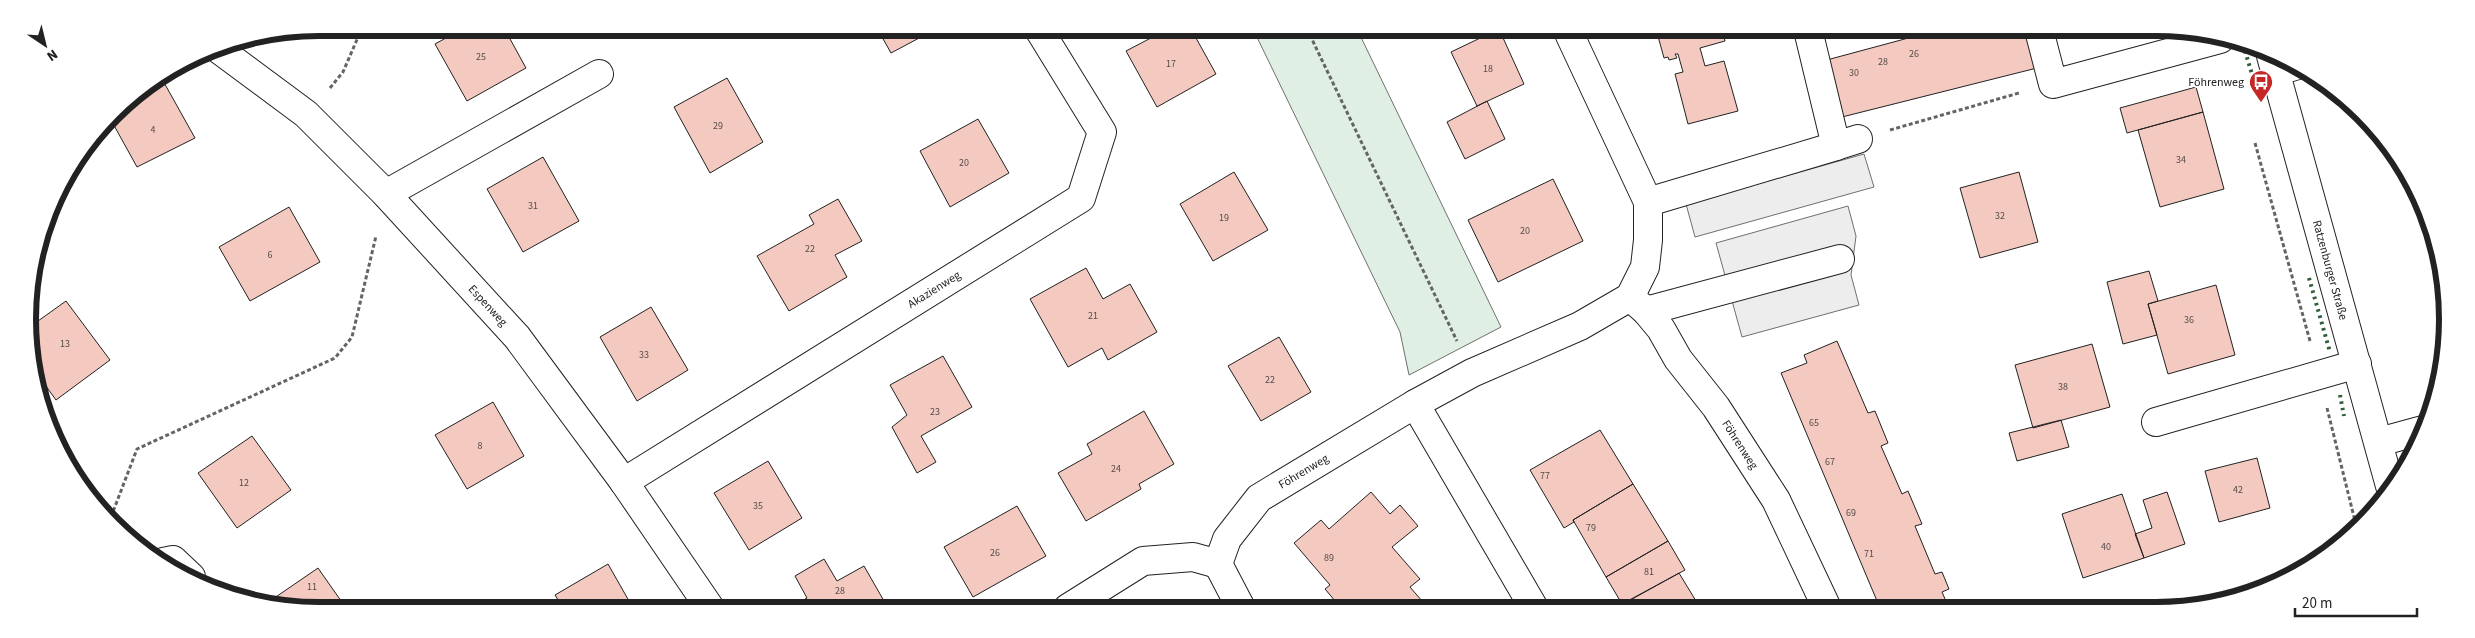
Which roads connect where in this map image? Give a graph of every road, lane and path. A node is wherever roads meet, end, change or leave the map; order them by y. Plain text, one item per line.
1 (359, 36) edge
2 (1043, 36) edge
3 (1310, 36) edge
4 (1570, 36) edge
5 (1810, 36) edge
6 (2041, 36) edge
7 (2210, 42) edge
8 (224, 53) edge
9 (2281, 65) edge
10 (599, 74) dead end
11 (2053, 84) junction
12 (306, 114) junction
13 (2254, 137) dead end
14 (1847, 142) junction
15 (386, 194) junction
16 (1648, 202) junction
17 (1840, 259) dead end
18 (1638, 304) junction
19 (2357, 364) junction
20 (1472, 373) junction
21 (2319, 375) junction
22 (1415, 404) junction
23 (2156, 422) dead end
24 (2415, 432) edge
25 (2379, 442) junction
26 (2388, 480) edge
27 (624, 482) junction
28 (113, 512) edge
29 (2355, 520) edge
30 (1218, 564) junction
31 (706, 602) edge
32 (1078, 602) edge
33 (1238, 602) edge
34 (1530, 602) edge
35 (1825, 602) edge

1 - 12 path
2 - 27 street, Akazienweg
3 - 20 path
4 - 16 street
5 - 14 street
6 - 11 street
7 - 11 street
8 - 12 street, Espenweg
9 - 19 street, Ratzenburger Straße
10 - 15 street
11 - 14 path
12 - 15 street, Espenweg
13 - 21 path
14 - 16 street
15 - 27 street, Espenweg
15 - 28 path
16 - 18 street
17 - 18 street
18 - 20 street, Föhrenweg
18 - 35 street, Föhrenweg
19 - 21 street
19 - 25 street, Ratzenburger Straße
20 - 22 street, Föhrenweg
21 - 23 street
21 - 29 path
22 - 30 street, Föhrenweg
22 - 34 street
24 - 25 street
25 - 26 street, Ratzenburger Straße
27 - 31 street, Espenweg
30 - 32 street
30 - 33 street

